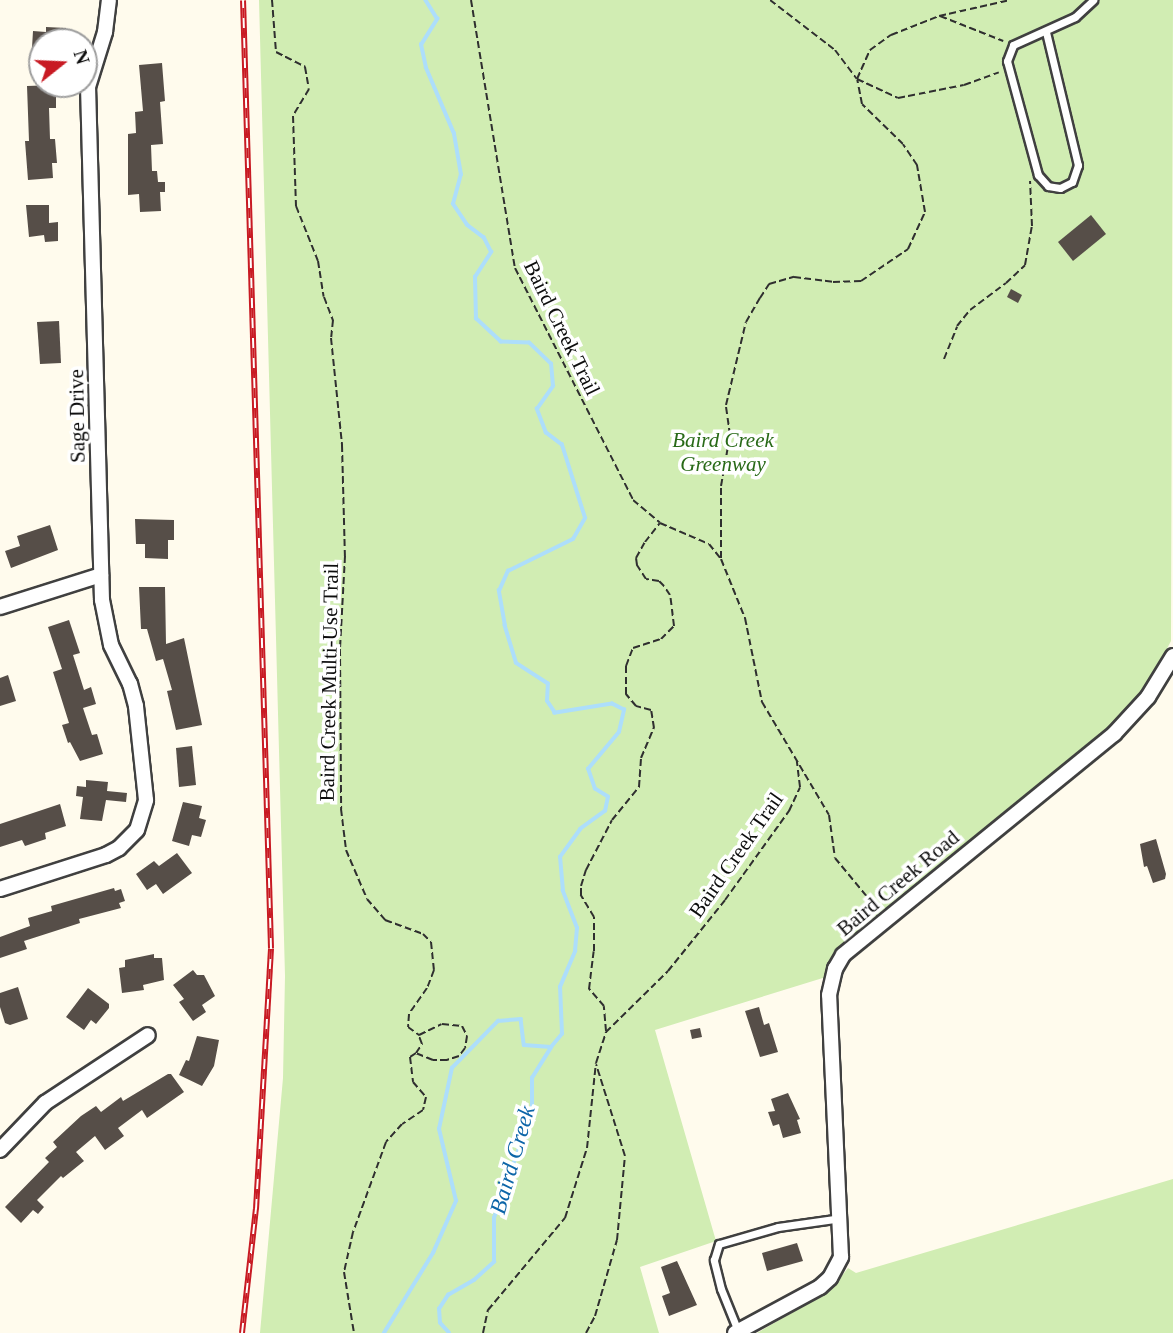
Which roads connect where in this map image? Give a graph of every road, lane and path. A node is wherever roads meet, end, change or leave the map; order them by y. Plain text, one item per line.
1 (109, 0) edge
2 (272, 0) edge
3 (471, 0) edge
4 (770, 0) edge
5 (1010, 0) edge
6 (1093, 0) edge
7 (939, 16) junction
8 (1045, 32) junction
9 (1013, 45) junction
10 (1009, 68) junction
11 (857, 79) junction
12 (1038, 175) junction
13 (944, 359) dead end
14 (660, 523) junction
15 (721, 559) junction
16 (101, 575) junction
17 (0, 607) edge
18 (1173, 656) edge
19 (796, 760) junction
20 (0, 889) edge
21 (886, 918) junction
22 (606, 1032) junction
23 (148, 1035) dead end
24 (419, 1035) junction
25 (416, 1053) junction
26 (596, 1063) junction
27 (1, 1146) edge
28 (841, 1218) junction
29 (737, 1332) edge
30 (354, 1333) edge
31 (483, 1333) edge
32 (586, 1333) edge

1 - 16 street, Sage Drive
2 - 24 path, Baird Creek Multi-Use Trail
3 - 14 path, Baird Creek Trail
4 - 11 path
5 - 7 path
6 - 8 lane
7 - 9 path
7 - 11 path
8 - 9 lane
8 - 12 lane
9 - 10 lane
10 - 11 path
10 - 12 lane
11 - 15 path
12 - 13 path
14 - 15 path, Baird Creek Trail
14 - 22 path
15 - 19 path, Baird Creek Trail
16 - 17 street
16 - 20 street, Sage Drive
18 - 21 street, Baird Creek Road
19 - 21 path
19 - 22 path, Baird Creek Trail
21 - 28 street, Baird Creek Road
22 - 26 path, Baird Creek Trail
23 - 27 street
24 - 25 path
24 - 25 path
25 - 30 path
26 - 31 path, Baird Creek Trail
26 - 32 path
28 - 29 street, Baird Creek Road
28 - 29 lane

